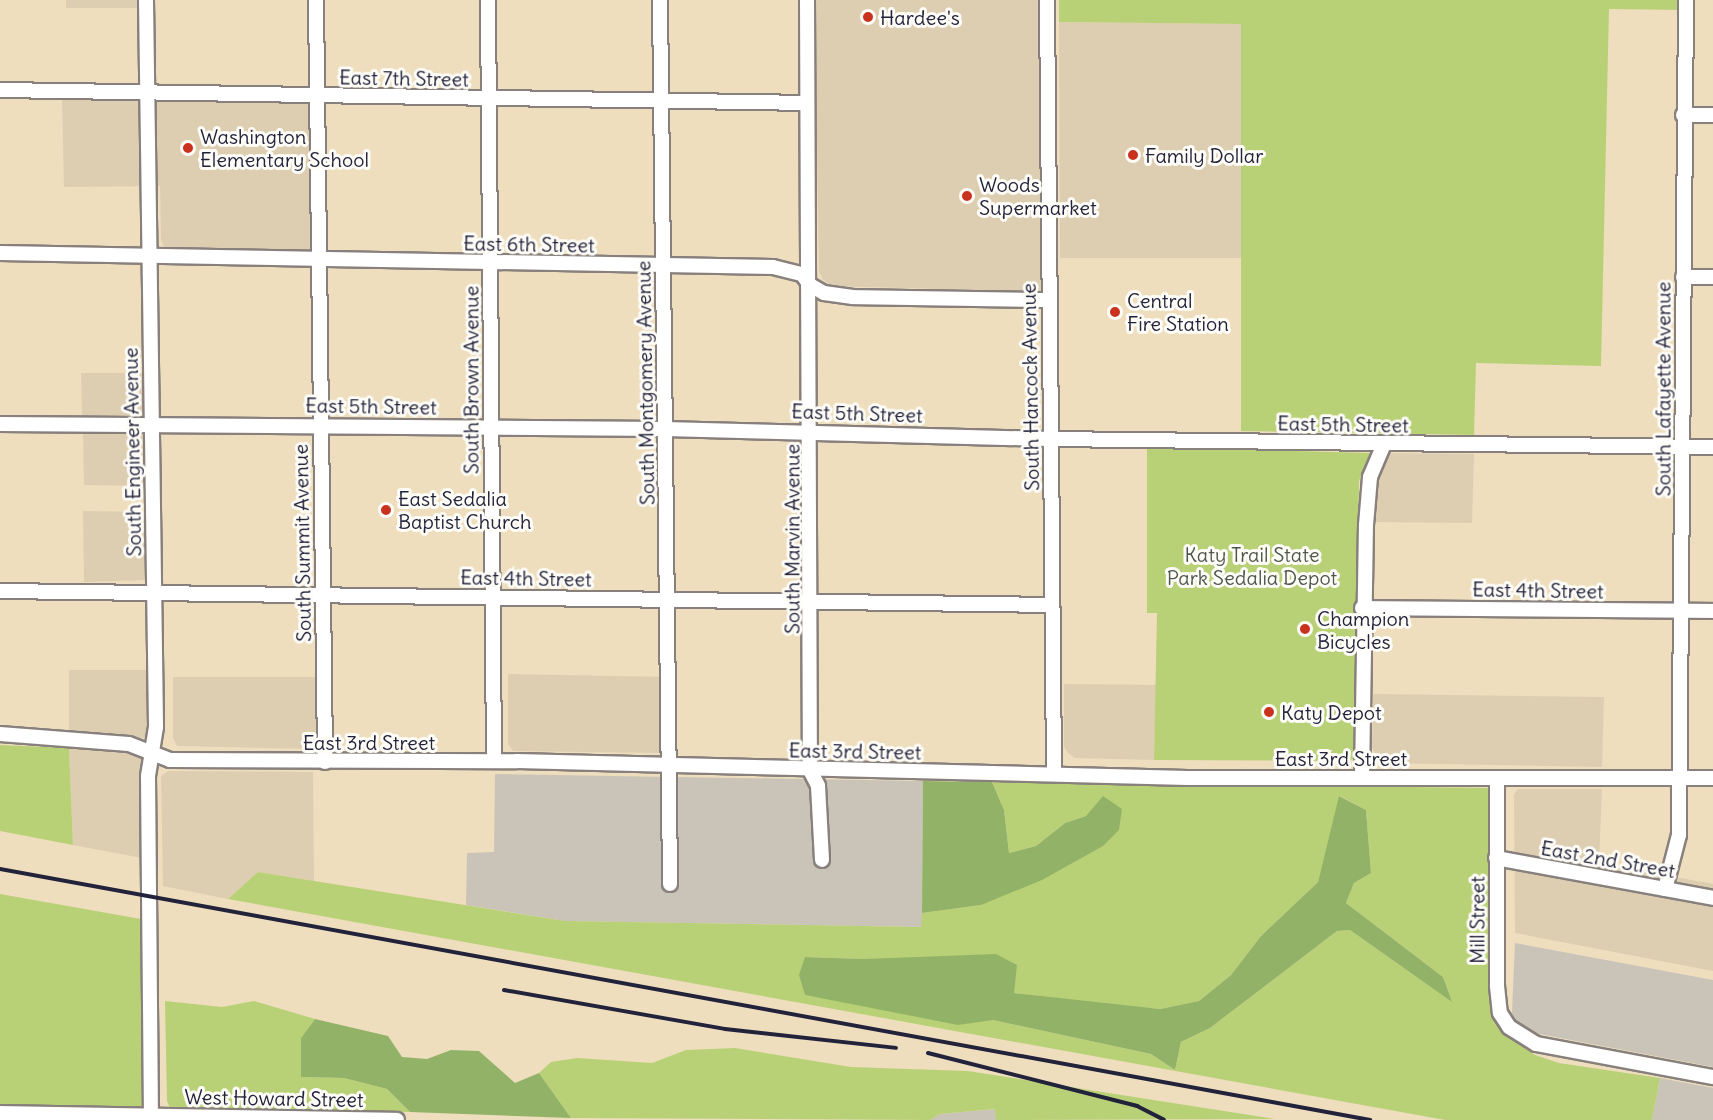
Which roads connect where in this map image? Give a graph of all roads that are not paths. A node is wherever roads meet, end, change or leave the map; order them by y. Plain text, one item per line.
1 (146, 0) edge
2 (316, 0) edge
3 (488, 0) edge
4 (660, 0) edge
5 (807, 0) edge
6 (1047, 0) edge
7 (1686, 0) edge
8 (0, 90) edge
9 (147, 93) junction
10 (317, 96) junction
11 (489, 99) junction
12 (661, 102) junction
13 (807, 103) junction
14 (1683, 115) junction
15 (1713, 115) edge
16 (0, 253) edge
17 (149, 256) junction
18 (319, 260) junction
19 (489, 262) junction
20 (663, 265) junction
21 (1683, 277) junction
22 (1713, 277) edge
23 (810, 285) junction
24 (1049, 300) junction
25 (151, 423) junction
26 (0, 424) edge
27 (321, 425) junction
28 (490, 427) junction
29 (665, 429) junction
30 (812, 431) junction
31 (1050, 439) junction
32 (1384, 444) junction
33 (1683, 447) junction
34 (1713, 447) edge
35 (0, 591) edge
36 (153, 593) junction
37 (322, 595) junction
38 (494, 597) junction
39 (668, 599) junction
40 (812, 601) junction
41 (1052, 606) junction
42 (1362, 608) junction
43 (1682, 611) junction
44 (1713, 611) edge
45 (0, 734) edge
46 (151, 753) junction
47 (494, 760) junction
48 (325, 762) junction
49 (670, 766) junction
50 (810, 770) junction
51 (1054, 774) junction
52 (1362, 778) junction
53 (1497, 778) junction
54 (1679, 778) junction
55 (1713, 778) edge
56 (1496, 858) junction
57 (822, 860) dead end
58 (670, 884) dead end
59 (1665, 889) junction
60 (1713, 898) edge
61 (1713, 1077) edge
62 (0, 1113) edge
63 (151, 1118) edge
64 (314, 1119) edge
65 (397, 1120) edge

1 - 9 street, South Engineer Avenue
2 - 10 street, South Summit Avenue
3 - 11 street, South Brown Avenue
4 - 12 street, South Montgomery Avenue
5 - 13 street, South Marvin Avenue
6 - 24 street, South Hancock Avenue
7 - 14 street, South Lafayette Avenue
8 - 9 street, East 7th Street
9 - 10 street, East 7th Street
9 - 17 street, South Engineer Avenue
10 - 11 street, East 7th Street
10 - 18 street, South Summit Avenue
11 - 12 street, East 7th Street
11 - 19 street, South Brown Avenue
12 - 13 street, East 7th Street
12 - 20 street, South Montgomery Avenue
13 - 23 street, South Marvin Avenue
14 - 15 street
14 - 21 street, South Lafayette Avenue
16 - 17 street, East 6th Street
17 - 18 street, East 6th Street
17 - 25 street, South Engineer Avenue
18 - 19 street, East 6th Street
18 - 27 street, South Summit Avenue
19 - 20 street, East 6th Street
19 - 28 street, South Brown Avenue
20 - 23 street, East 6th Street
20 - 29 street, South Montgomery Avenue
21 - 22 street
21 - 33 street, South Lafayette Avenue
23 - 24 street, East 6th Street
23 - 30 street, South Marvin Avenue
24 - 31 street, South Hancock Avenue
25 - 26 street, East 5th Street
25 - 27 street, East 5th Street
25 - 36 street, South Engineer Avenue
27 - 28 street, East 5th Street
27 - 37 street, South Summit Avenue
28 - 29 street, East 5th Street
28 - 38 street, South Brown Avenue
29 - 30 street, East 5th Street
29 - 39 street, South Montgomery Avenue
30 - 31 street, East 5th Street
30 - 40 street, South Marvin Avenue
31 - 32 street, East 5th Street
31 - 41 street, South Hancock Avenue
32 - 33 street, East 5th Street
32 - 42 street
33 - 34 street, East 5th Street
33 - 43 street, South Lafayette Avenue
35 - 36 street, East 4th Street
36 - 37 street, East 4th Street
36 - 46 street, South Engineer Avenue
37 - 38 street, East 4th Street
37 - 48 street, South Summit Avenue
38 - 39 street, East 4th Street
38 - 47 street, South Brown Avenue
39 - 40 street, East 4th Street
39 - 49 street, South Montgomery Avenue
40 - 41 street, East 4th Street
40 - 50 street, South Marvin Avenue
41 - 51 street, South Hancock Avenue
42 - 43 street, East 4th Street
42 - 52 street
43 - 44 street, East 4th Street
43 - 54 street, South Lafayette Avenue
45 - 46 street, East 3rd Street
46 - 48 street, East 3rd Street
46 - 63 street, South Engineer Avenue
47 - 48 street, East 3rd Street
47 - 49 street, East 3rd Street
49 - 50 street, East 3rd Street
49 - 58 street, South Montgomery Avenue
50 - 51 street, East 3rd Street
50 - 57 street, South Marvin Avenue
51 - 52 street, East 3rd Street
52 - 53 street, East 3rd Street
53 - 54 street, East 3rd Street
53 - 56 street, Mill Street
54 - 55 street, East 3rd Street
54 - 59 street, South Lafayette Avenue
56 - 59 street, East 2nd Street
56 - 61 street, Mill Street
59 - 60 street, East 2nd Street
62 - 63 street, West Howard Street
63 - 64 street, West Howard Street
64 - 65 street, West Howard Street

